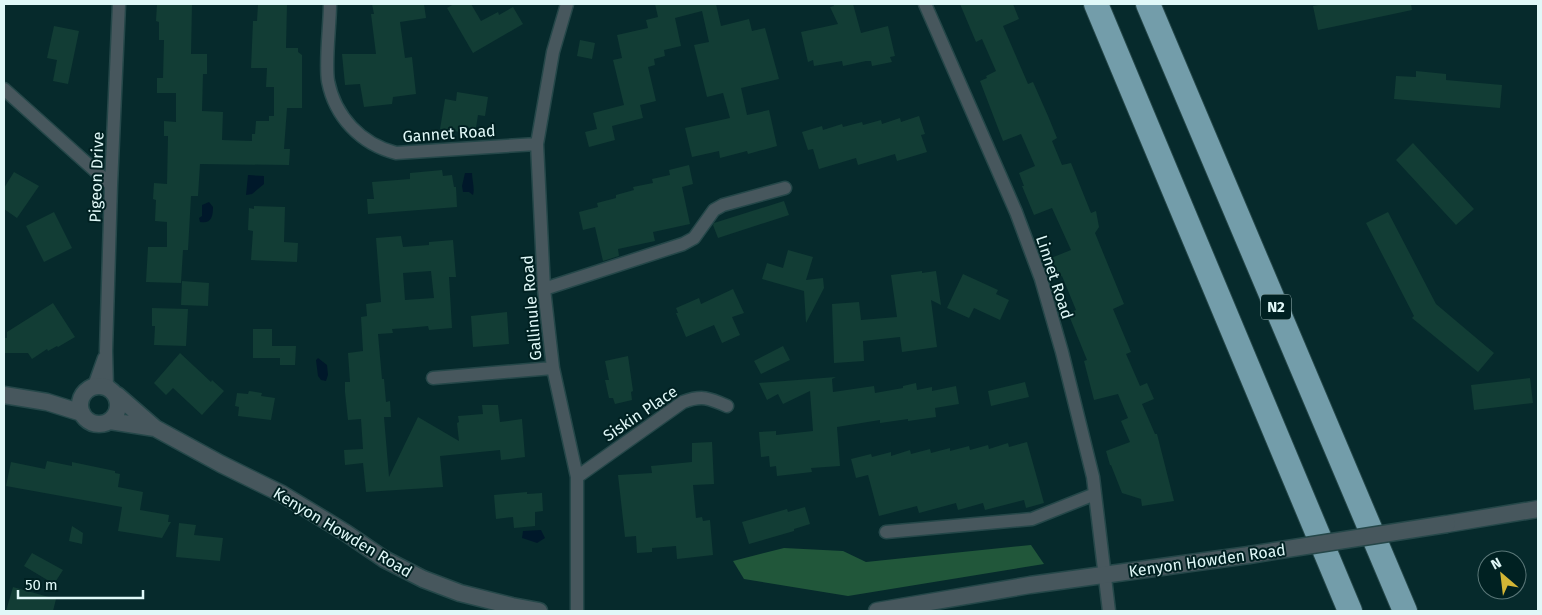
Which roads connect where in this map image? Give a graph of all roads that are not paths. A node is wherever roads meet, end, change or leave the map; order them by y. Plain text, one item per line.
1 (119, 4) edge
2 (330, 4) edge
3 (567, 4) edge
4 (925, 4) edge
5 (1096, 4) edge
6 (1148, 4) edge
7 (4, 89) edge
8 (537, 144) junction
9 (111, 185) junction
10 (786, 188) dead end
11 (544, 289) junction
12 (553, 368) junction
13 (433, 378) dead end
14 (102, 389) junction
15 (4, 395) edge
16 (47, 402) junction
17 (727, 406) dead end
18 (82, 412) junction
19 (110, 421) junction
20 (155, 428) junction
21 (577, 477) junction
22 (1094, 494) junction
23 (1538, 509) edge
24 (886, 532) dead end
25 (1106, 574) junction
26 (539, 611) edge
27 (577, 611) edge
28 (876, 611) edge
29 (1109, 611) edge
30 (1350, 611) edge
31 (1405, 611) edge

1 - 9 street, Pigeon Drive
2 - 8 street, Gannet Road
3 - 8 street, Gallinule Road
4 - 22 street, Linnet Road
5 - 30 highway
6 - 31 highway, N2
7 - 9 street
8 - 11 street, Gallinule Road
9 - 14 street, Pigeon Drive
10 - 11 street
11 - 12 street, Gallinule Road
12 - 13 street
12 - 21 street, Gallinule Road
14 - 16 street
14 - 18 street
14 - 19 street
14 - 20 street, Kenyon Howden Road
15 - 16 street
16 - 18 street
17 - 21 street, Siskin Place
18 - 19 street, Kenyon Howden Road
19 - 20 street, Kenyon Howden Road
20 - 26 street, Kenyon Howden Road
21 - 27 street, Gallinule Road
22 - 24 street
22 - 25 street, Linnet Road
23 - 25 street, Kenyon Howden Road, bridge
25 - 28 street, Kenyon Howden Road
25 - 29 street, Linnet Road

